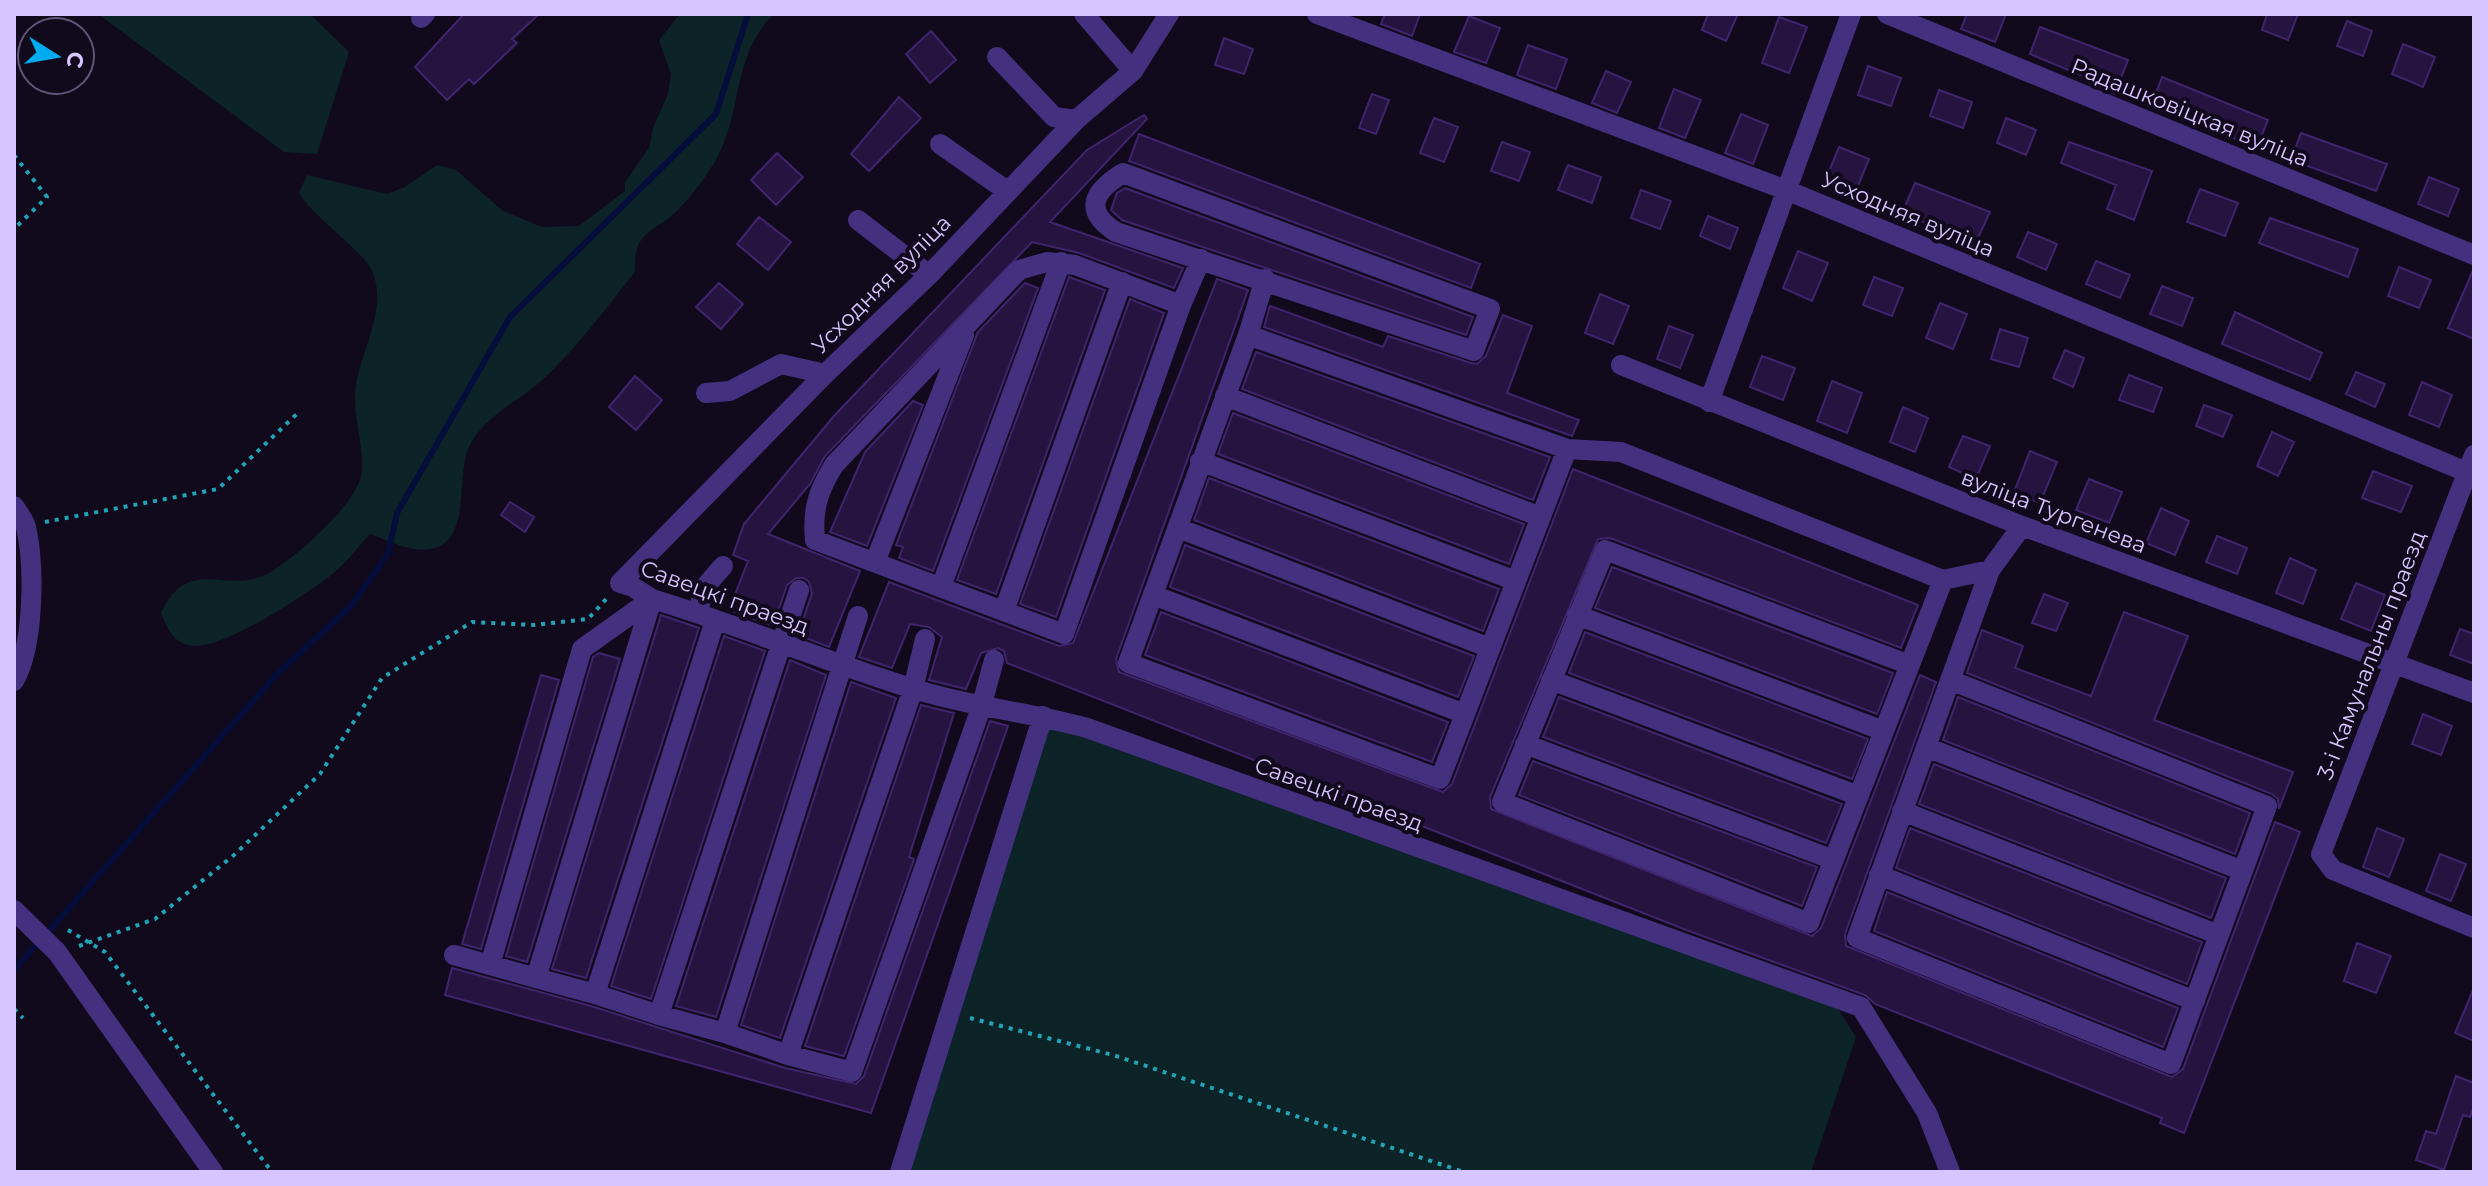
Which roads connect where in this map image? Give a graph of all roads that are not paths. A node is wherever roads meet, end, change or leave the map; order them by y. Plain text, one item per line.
1 (1084, 14) edge
2 (1169, 14) edge
3 (1317, 14) edge
4 (1851, 14) edge
5 (1887, 14) edge
6 (997, 57) dead end
7 (1133, 71) junction
8 (1076, 120) junction
9 (940, 144) dead end
10 (1786, 190) junction
11 (1007, 191) junction
12 (858, 220) dead end
13 (2474, 255) edge
14 (1201, 259) junction
15 (1061, 262) junction
16 (929, 275) junction
17 (1265, 279) junction
18 (1122, 282) junction
19 (1181, 305) junction
20 (968, 324) junction
21 (1248, 335) junction
22 (1621, 365) dead end
23 (825, 374) junction
24 (706, 393) dead end
25 (1225, 396) junction
26 (1709, 402) junction
27 (1567, 449) junction
28 (1200, 461) junction
29 (2472, 468) edge
30 (14, 506) edge
31 (1541, 517) junction
32 (2022, 526) junction
33 (1178, 528) junction
34 (875, 562) junction
35 (723, 566) dead end
36 (1990, 570) junction
37 (1943, 580) junction
38 (1516, 581) junction
39 (620, 583) joint
40 (941, 587) junction
41 (799, 590) dead end
42 (1153, 595) junction
43 (652, 599) junction
44 (1004, 611) junction
45 (1577, 615) junction
46 (858, 616) dead end
47 (706, 617) junction
48 (925, 639) dead end
49 (783, 646) junction
50 (1490, 648) junction
51 (994, 660) dead end
52 (2392, 662) junction
53 (845, 665) junction
54 (1910, 665) junction
55 (1551, 680) junction
56 (1950, 680) junction
57 (14, 681) edge
58 (913, 689) junction
59 (2474, 693) edge
60 (981, 708) junction
61 (1465, 714) junction
62 (1043, 716) junction
63 (1884, 731) junction
64 (1525, 744) junction
65 (1926, 747) junction
66 (1859, 796) junction
67 (1902, 811) junction
68 (1834, 860) junction
69 (2243, 871) junction
70 (1879, 875) junction
71 (14, 910) edge
72 (2474, 928) edge
73 (2219, 935) junction
74 (454, 955) dead end
75 (490, 965) junction
76 (536, 978) junction
77 (595, 994) junction
78 (2195, 1001) junction
79 (659, 1015) junction
80 (725, 1033) junction
81 (788, 1055) junction
82 (213, 1172) edge
83 (900, 1172) edge
84 (1950, 1172) edge

1 - 7 street
2 - 7 street, Усходняя вуліца
3 - 10 street, Усходняя вуліца
4 - 10 street
5 - 13 street, Радашковіцкая вуліца
6 - 8 street
7 - 8 street, Усходняя вуліца
8 - 11 street, Усходняя вуліца
9 - 11 street
10 - 26 street
10 - 29 street, Усходняя вуліца
11 - 16 street, Усходняя вуліца
12 - 16 street
14 - 17 street
14 - 17 street
14 - 19 street
15 - 18 street
15 - 20 street
15 - 40 street
16 - 23 street, Усходняя вуліца
17 - 21 street
18 - 19 street
18 - 44 street
19 - 44 street
20 - 34 street
20 - 34 street
21 - 25 street
21 - 27 street
22 - 26 street, вуліца Тургенева
23 - 24 street
23 - 39 street, Усходняя вуліца
25 - 28 street
25 - 31 street
26 - 32 street, вуліца Тургенева
27 - 31 street
27 - 37 street
28 - 33 street
28 - 38 street
29 - 52 street, 3-і Камунальны праезд
30 - 57 street
31 - 38 street
32 - 36 street
32 - 52 street, вуліца Тургенева
33 - 42 street
33 - 50 street
34 - 40 street
35 - 47 street
36 - 37 street
36 - 56 street
37 - 54 street
38 - 50 street
39 - 43 street, Савецкі праезд
40 - 44 street
41 - 49 street
42 - 61 street
42 - 61 street
43 - 47 street, Савецкі праезд
43 - 75 street
43 - 76 street
45 - 54 street
45 - 55 street
45 - 63 street
46 - 53 street
47 - 49 street, Савецкі праезд
47 - 77 street
48 - 58 street
49 - 53 street, Савецкі праезд
49 - 79 street
50 - 61 street
51 - 60 street
52 - 59 street, вуліца Тургенева
52 - 72 street, 3-і Камунальны праезд
53 - 58 street, Савецкі праезд
53 - 80 street
54 - 63 street
55 - 64 street
55 - 66 street
56 - 65 street
56 - 69 street
58 - 60 street, Савецкі праезд
58 - 81 street
60 - 62 street, Савецкі праезд
60 - 81 street
62 - 83 street
62 - 84 street, Савецкі праезд
63 - 66 street
64 - 68 street
64 - 68 street
65 - 67 street
65 - 69 street
66 - 68 street
67 - 70 street
67 - 73 street
69 - 73 street
70 - 78 street
70 - 78 street
71 - 82 street
73 - 78 street
74 - 75 street
75 - 76 street
76 - 77 street
77 - 79 street
79 - 80 street
80 - 81 street

